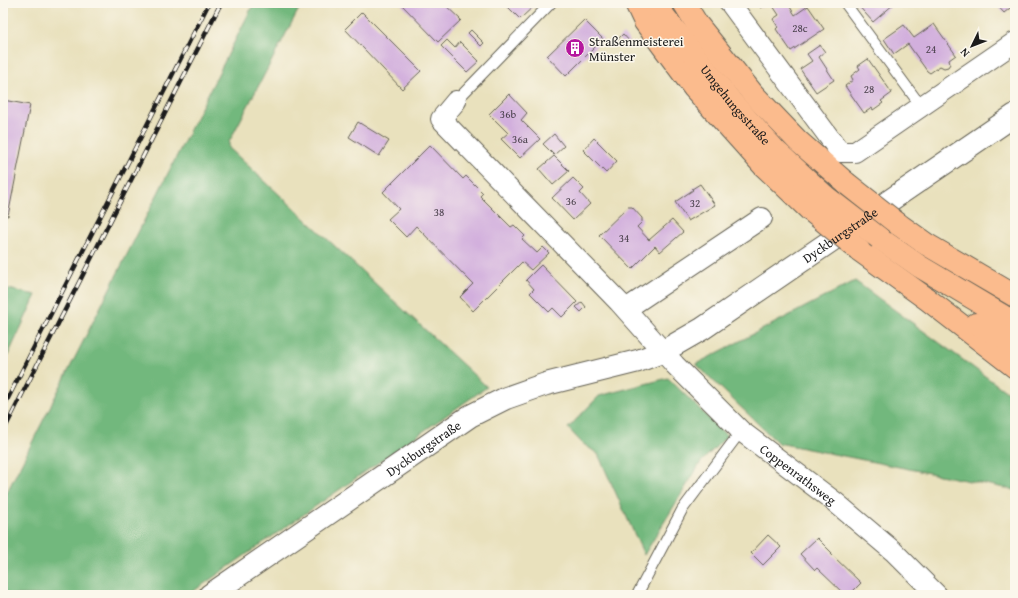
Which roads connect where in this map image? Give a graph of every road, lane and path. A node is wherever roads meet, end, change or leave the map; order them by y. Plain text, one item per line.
1 (550, 3) edge
2 (636, 3) edge
3 (655, 3) edge
4 (684, 3) edge
5 (730, 3) edge
6 (845, 3) edge
7 (1015, 42) edge
8 (456, 101) joint
9 (921, 106) junction
10 (1015, 115) edge
11 (818, 203) junction
12 (762, 218) dead end
13 (1015, 296) edge
14 (927, 299) junction
15 (626, 309) junction
16 (1015, 322) edge
17 (1015, 344) edge
18 (662, 352) junction
19 (1015, 367) edge
20 (741, 432) junction
21 (210, 595) edge
22 (637, 595) edge
23 (937, 595) edge

1 - 8 lane
2 - 11 highway
3 - 11 highway, Umgehungsstraße
4 - 13 highway, Umgehungsstraße, bridge
5 - 9 street
6 - 9 lane
7 - 9 street
8 - 15 street
10 - 18 street, Dyckburgstraße
11 - 14 highway, bridge
11 - 16 highway, bridge
12 - 15 street
14 - 17 highway
14 - 19 highway
15 - 18 street
18 - 20 street, Coppenrathsweg
18 - 21 street, Dyckburgstraße
20 - 22 lane
20 - 23 street, Coppenrathsweg

